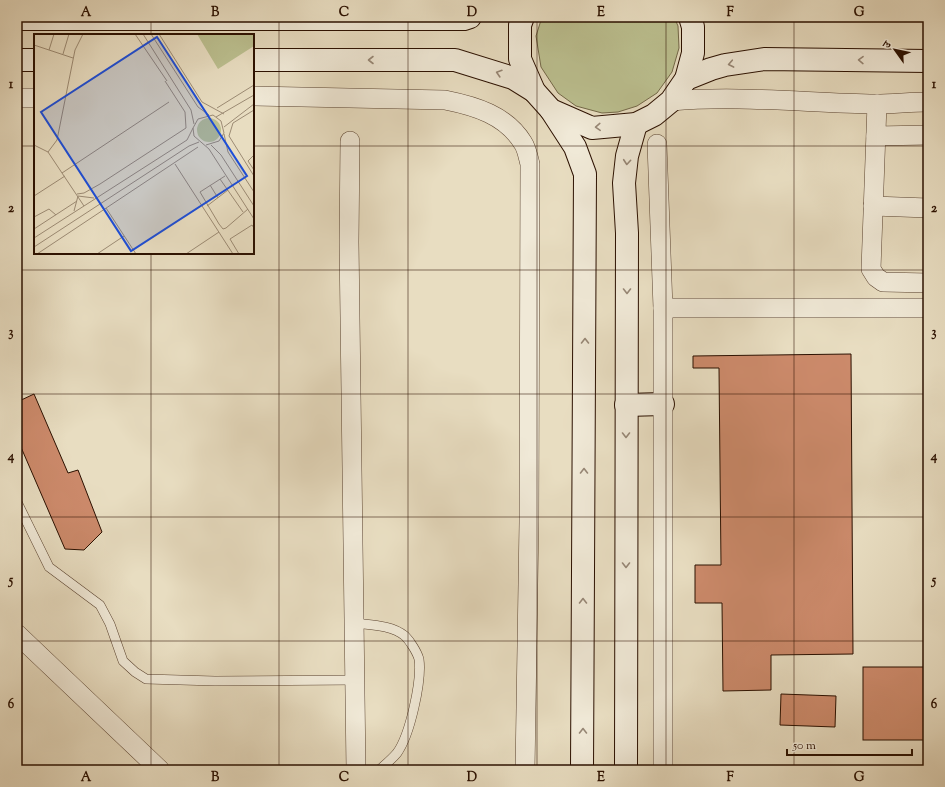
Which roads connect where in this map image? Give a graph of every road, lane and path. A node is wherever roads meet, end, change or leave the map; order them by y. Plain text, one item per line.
1 (470, 17) edge
2 (523, 17) edge
3 (690, 17) edge
4 (244, 18) edge
5 (17, 19) edge
6 (17, 60) edge
7 (34, 60) edge
8 (254, 60) edge
9 (928, 61) edge
10 (686, 79) junction
11 (534, 91) junction
12 (254, 96) edge
13 (17, 98) edge
14 (34, 98) edge
15 (671, 101) junction
16 (928, 102) edge
17 (877, 104) junction
18 (551, 110) junction
19 (636, 124) junction
20 (928, 135) edge
21 (876, 136) junction
22 (350, 140) dead end
23 (657, 144) dead end
24 (874, 206) junction
25 (928, 208) edge
26 (928, 283) edge
27 (663, 308) junction
28 (928, 308) edge
29 (663, 404) junction
30 (626, 405) junction
31 (17, 502) edge
32 (355, 624) junction
33 (17, 634) edge
34 (356, 680) junction
35 (160, 770) edge
36 (356, 770) edge
37 (379, 770) edge
38 (525, 770) edge
39 (582, 770) edge
40 (626, 770) edge
41 (663, 770) edge

1 - 4 street
2 - 11 street
3 - 10 street
4 - 5 street
6 - 7 street
11 -> 8 street
9 -> 10 street
10 - 15 street
11 - 18 street
12 - 38 street
13 - 14 street
15 - 17 street
15 - 19 street
16 - 17 street
17 - 21 street
19 -> 18 street
39 -> 18 street
19 -> 30 street
20 - 21 street
21 - 24 street
22 - 32 street
23 - 27 street
24 - 25 street
24 - 26 street
27 - 28 street
27 - 29 street
29 - 30 street
29 - 41 street
30 -> 40 street
31 - 34 lane
32 - 34 street
32 - 37 lane
33 - 35 street
34 - 36 street

